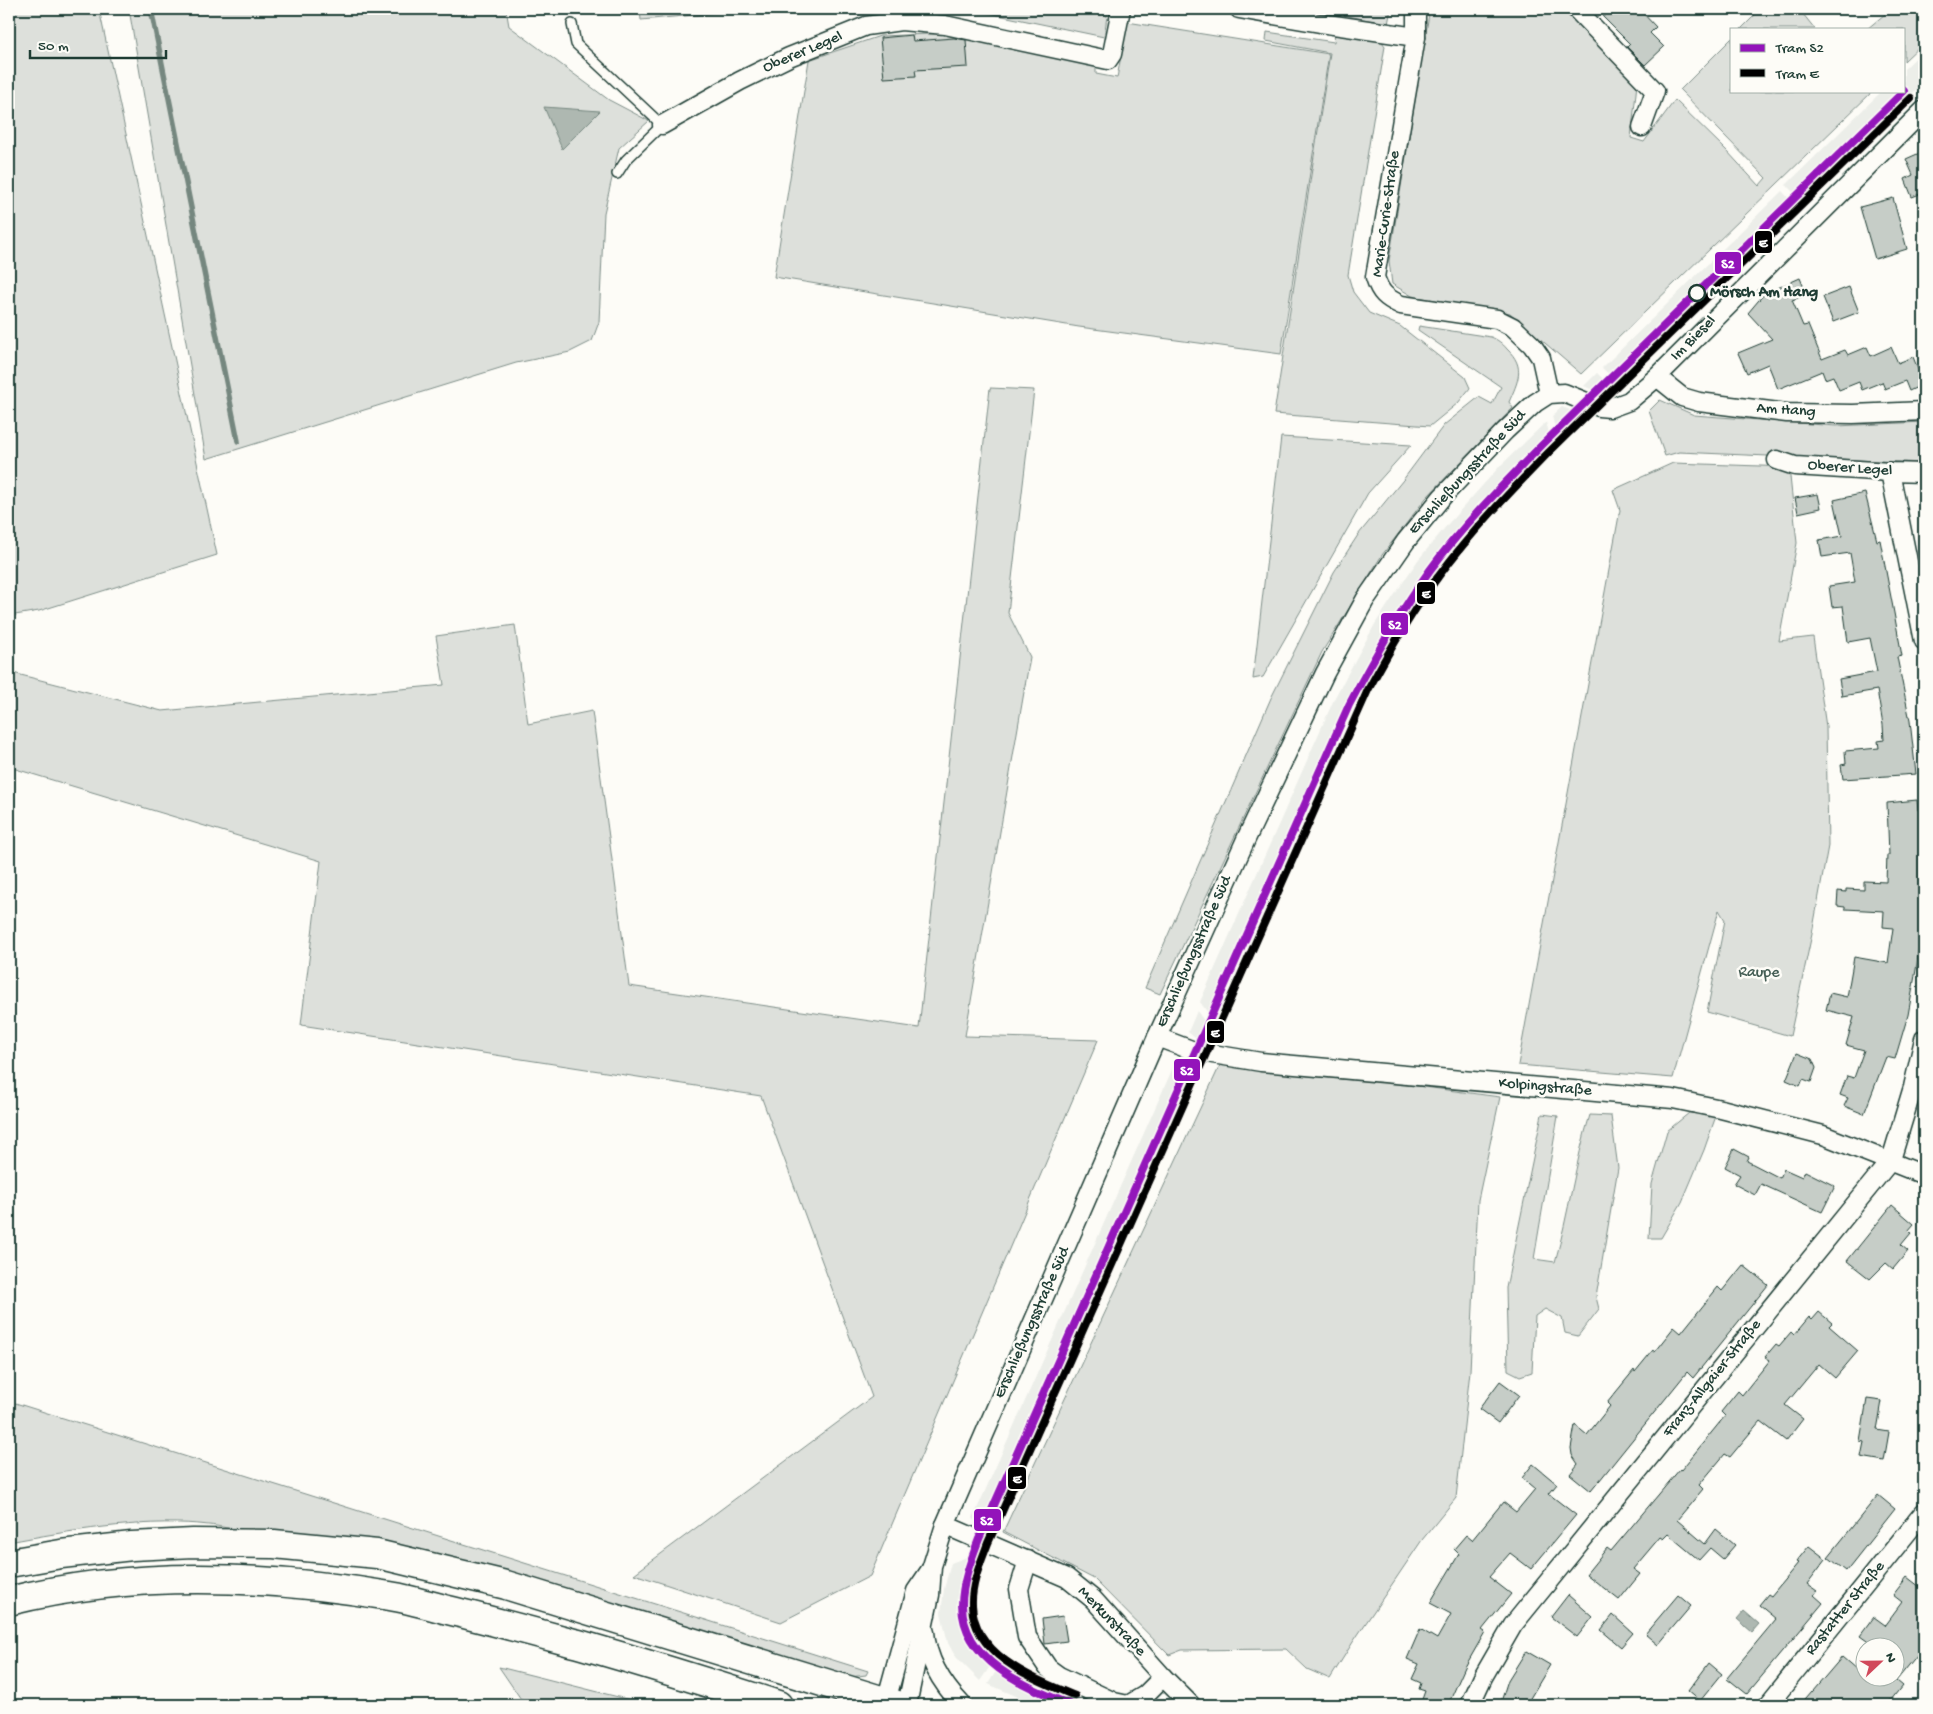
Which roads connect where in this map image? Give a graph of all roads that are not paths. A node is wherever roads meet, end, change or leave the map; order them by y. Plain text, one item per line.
1 (1121, 9) edge
2 (1238, 9) edge
3 (1416, 9) edge
4 (1576, 9) edge
5 (572, 24) dead end
6 (1416, 38) junction
7 (1924, 110) edge
8 (662, 125) junction
9 (1642, 127) dead end
10 (617, 174) dead end
11 (1657, 376) junction
12 (1549, 394) junction
13 (1924, 411) edge
14 (1777, 460) dead end
15 (1890, 472) junction
16 (1924, 473) edge
17 (1924, 641) edge
18 (1157, 1037) junction
19 (1924, 1039) edge
20 (1891, 1160) junction
21 (1924, 1175) edge
22 (1924, 1512) edge
23 (945, 1525) junction
24 (1028, 1560) junction
25 (9, 1563) edge
26 (932, 1566) junction
27 (9, 1601) edge
28 (924, 1621) junction
29 (1162, 1678) junction
30 (893, 1704) edge
31 (778, 1705) edge
32 (962, 1705) edge
33 (1191, 1705) edge
34 (1470, 1705) edge
35 (1768, 1705) edge

1 - 8 street, Oberer Legel
2 - 6 street
3 - 6 street, Marie-Curie-Straße
4 - 9 street
5 - 8 lane
6 - 12 street, Marie-Curie-Straße
7 - 11 street, Im Biesel
8 - 10 lane
11 - 12 street, Im Biesel
11 - 13 street, Am Hang
12 - 18 street, Erschließungsstraße Süd
14 - 15 street, Oberer Legel
15 - 16 street, Oberer Legel
15 - 17 street
18 - 20 street, Kolpingstraße
18 - 23 street, Erschließungsstraße Süd
19 - 20 street, Franz-Allgaier-Straße
20 - 21 street, Kolpingstraße
20 - 34 street, Franz-Allgaier-Straße
22 - 35 street, Rastatter Straße
23 - 24 street, Merkurstraße
23 - 26 street, Erschließungsstraße Süd
24 - 29 street, Merkurstraße
24 - 29 street
25 - 30 main road
26 - 28 street, Erschließungsstraße Süd
26 - 30 street, Erschließungsstraße Süd
27 - 31 main road
28 - 30 street, Erschließungsstraße Süd
28 - 32 street, Erschließungsstraße Süd
29 - 33 street, Merkurstraße

